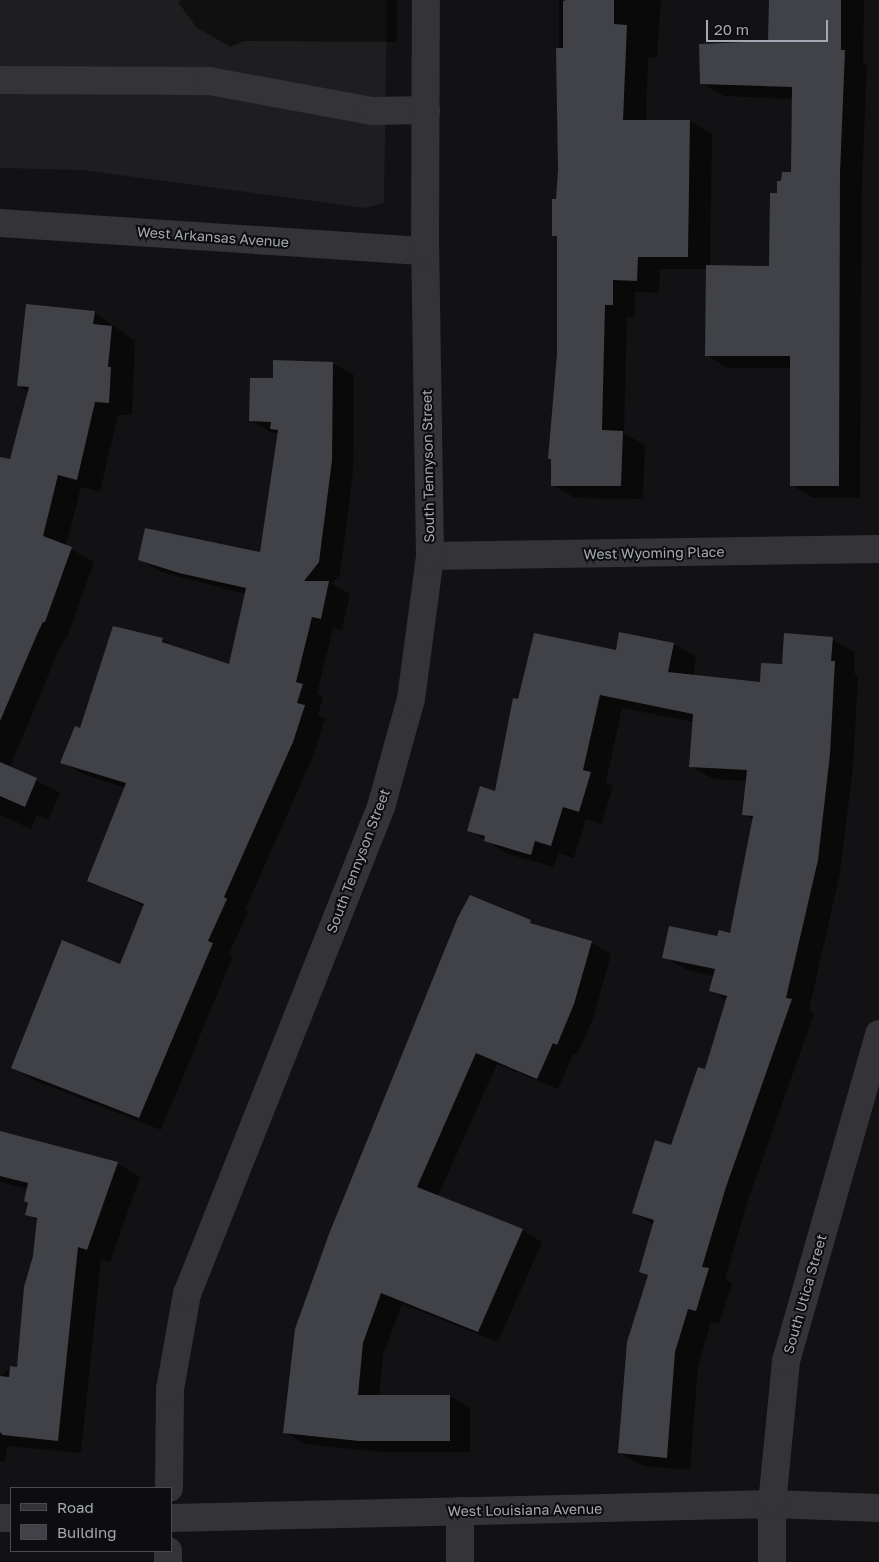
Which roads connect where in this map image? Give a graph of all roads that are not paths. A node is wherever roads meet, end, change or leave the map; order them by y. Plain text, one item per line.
1 (426, 0) edge
2 (0, 80) edge
3 (426, 110) junction
4 (0, 223) edge
5 (425, 251) junction
6 (879, 549) edge
7 (430, 556) junction
8 (879, 1034) edge
9 (169, 1487) edge
10 (772, 1504) junction
11 (879, 1508) edge
12 (460, 1511) junction
13 (172, 1518) edge
14 (460, 1562) edge
15 (772, 1562) edge

1 - 3 street, South Tennyson Street
2 - 3 street
3 - 5 street, South Tennyson Street
4 - 5 street, West Arkansas Avenue
5 - 7 street, South Tennyson Street
6 - 7 street, West Wyoming Place
7 - 9 street, South Tennyson Street
8 - 10 street, South Utica Street
10 - 11 street, West Louisiana Avenue
10 - 12 street, West Louisiana Avenue
10 - 15 street, South Utica Street
12 - 13 street, West Louisiana Avenue
12 - 14 street

